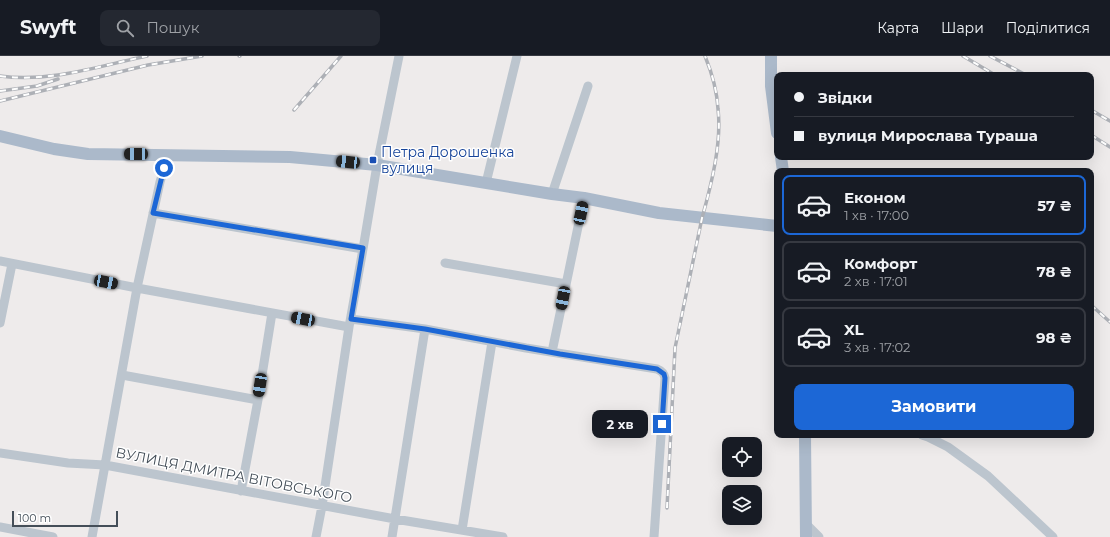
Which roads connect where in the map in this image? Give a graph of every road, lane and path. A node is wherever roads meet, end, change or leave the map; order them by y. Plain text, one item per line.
1 (399, 56) edge
2 (517, 56) edge
3 (771, 56) edge
4 (588, 86) dead end
5 (774, 110) edge
6 (0, 136) edge
7 (168, 155) junction
8 (377, 165) junction
9 (486, 183) junction
10 (552, 194) junction
11 (584, 198) junction
12 (153, 213) junction
13 (774, 226) edge
14 (363, 248) junction
15 (0, 261) edge
16 (445, 263) dead end
17 (12, 264) junction
18 (566, 284) junction
19 (137, 288) junction
20 (272, 313) junction
21 (0, 323) edge
22 (350, 323) junction
23 (425, 329) junction
24 (492, 342) junction
25 (552, 352) junction
26 (122, 375) junction
27 (258, 400) junction
28 (806, 438) edge
29 (930, 438) edge
30 (0, 453) edge
31 (105, 465) junction
32 (241, 491) junction
33 (322, 506) junction
34 (395, 519) junction
35 (806, 524) junction
36 (0, 527) edge
37 (462, 530) junction
38 (53, 537) edge
39 (92, 537) edge
40 (316, 537) edge
41 (392, 537) edge
42 (504, 537) edge
43 (654, 537) edge
44 (806, 537) edge
45 (819, 537) edge
46 (1053, 537) edge

1 - 8 street
2 - 9 street
3 - 5 main road
4 - 10 street
6 - 7 main road
7 - 8 main road
7 - 12 street
8 - 9 main road
8 - 14 street
9 - 10 main road
10 - 11 main road
11 - 13 main road
11 - 18 street
12 - 14 street
12 - 19 street
14 - 22 street
15 - 17 street
16 - 18 street
17 - 19 street
17 - 21 street
18 - 25 street
19 - 20 street
19 - 26 street
20 - 22 street
20 - 27 street
22 - 23 street
22 - 33 street
23 - 24 street
23 - 34 street
24 - 25 street
24 - 37 street
25 - 43 street
26 - 27 street
26 - 31 street
27 - 32 street
28 - 35 main road
29 - 46 street
30 - 31 street, ВУЛИЦЯ ДМИТРА ВІТОВСЬКОГО
31 - 32 street, ВУЛИЦЯ ДМИТРА ВІТОВСЬКОГО
31 - 39 street
32 - 33 street, ВУЛИЦЯ ДМИТРА ВІТОВСЬКОГО
33 - 34 street, ВУЛИЦЯ ДМИТРА ВІТОВСЬКОГО
33 - 40 street
34 - 37 street, ВУЛИЦЯ ДМИТРА ВІТОВСЬКОГО
34 - 41 street
35 - 44 main road
35 - 45 street
36 - 38 street
37 - 42 street, ВУЛИЦЯ ДМИТРА ВІТОВСЬКОГО

